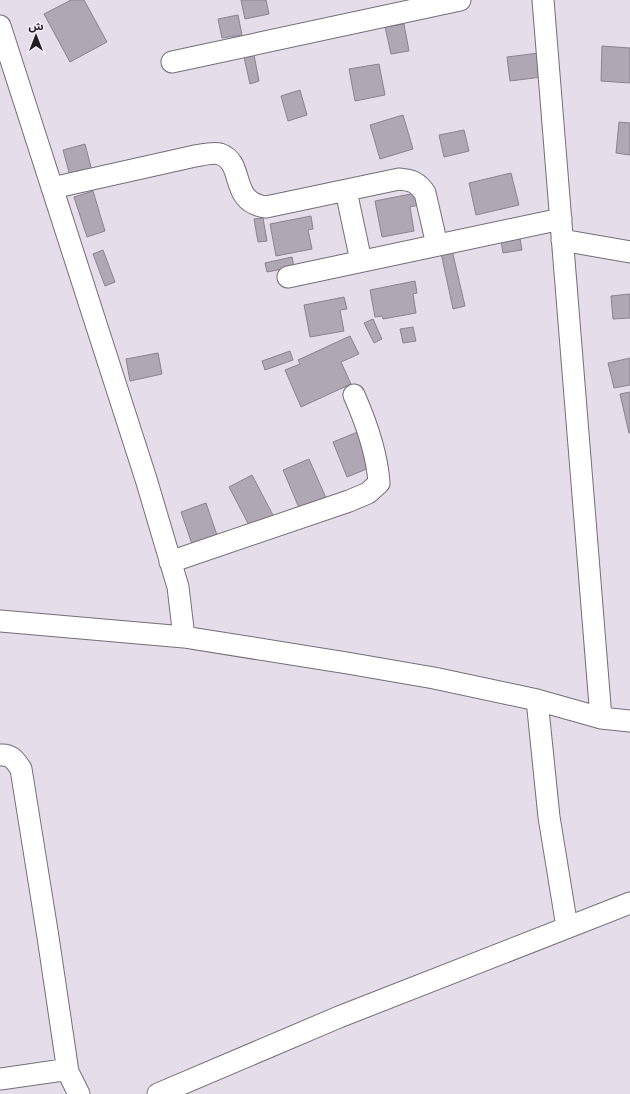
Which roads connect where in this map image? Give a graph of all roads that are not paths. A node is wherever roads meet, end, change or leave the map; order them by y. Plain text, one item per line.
1 (460, 0) edge
2 (543, 0) edge
3 (0, 26) edge
4 (172, 62) dead end
5 (52, 188) junction
6 (346, 191) junction
7 (560, 220) junction
8 (562, 240) junction
9 (437, 246) junction
10 (630, 252) edge
11 (361, 262) junction
12 (288, 277) dead end
13 (354, 395) dead end
14 (170, 562) junction
15 (0, 621) edge
16 (184, 638) junction
17 (537, 700) junction
18 (601, 718) junction
19 (630, 721) edge
20 (0, 755) edge
21 (630, 903) edge
22 (567, 927) junction
23 (68, 1072) junction
24 (0, 1078) edge
25 (79, 1094) edge
26 (158, 1094) edge

1 - 4 street
2 - 7 street
3 - 5 street
5 - 6 street
5 - 14 street
6 - 9 street
6 - 11 street
7 - 8 street
7 - 9 street
8 - 10 street
8 - 18 street
9 - 11 street
11 - 12 street
13 - 14 street
14 - 16 street
15 - 16 street
16 - 17 street
17 - 18 street
17 - 22 street
18 - 19 street
20 - 23 street
21 - 22 street
22 - 26 street
23 - 24 street
23 - 25 street

